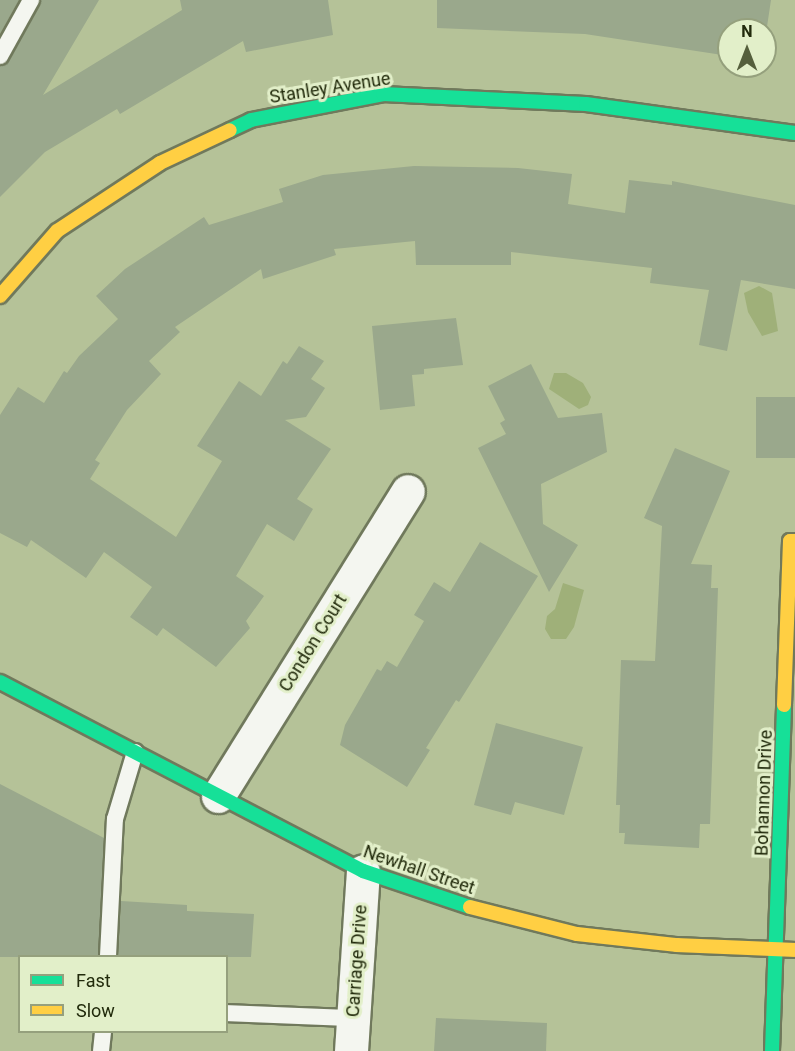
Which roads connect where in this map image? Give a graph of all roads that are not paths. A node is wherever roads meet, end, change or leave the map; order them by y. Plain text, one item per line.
1 (31, 0) edge
2 (0, 56) edge
3 (795, 133) edge
4 (0, 296) edge
5 (408, 491) dead end
6 (795, 541) edge
7 (0, 682) edge
8 (135, 752) junction
9 (218, 796) junction
10 (363, 872) junction
11 (777, 950) junction
12 (795, 950) edge
13 (108, 955) edge
14 (228, 1012) edge
15 (353, 1018) junction
16 (103, 1033) edge
17 (101, 1051) edge
18 (351, 1051) edge
19 (772, 1051) edge

1 - 2 lane
3 - 4 street, Stanley Avenue
5 - 9 street, Condon Court
6 - 11 street, Bohannon Drive
7 - 8 street, Newhall Street
8 - 9 street, Newhall Street
8 - 13 lane
9 - 10 street, Newhall Street
10 - 11 street, Newhall Street
10 - 15 street, Carriage Drive
11 - 12 street, Newhall Street
11 - 19 street, Bohannon Drive
14 - 15 lane
15 - 18 street, Carriage Drive
16 - 17 lane

